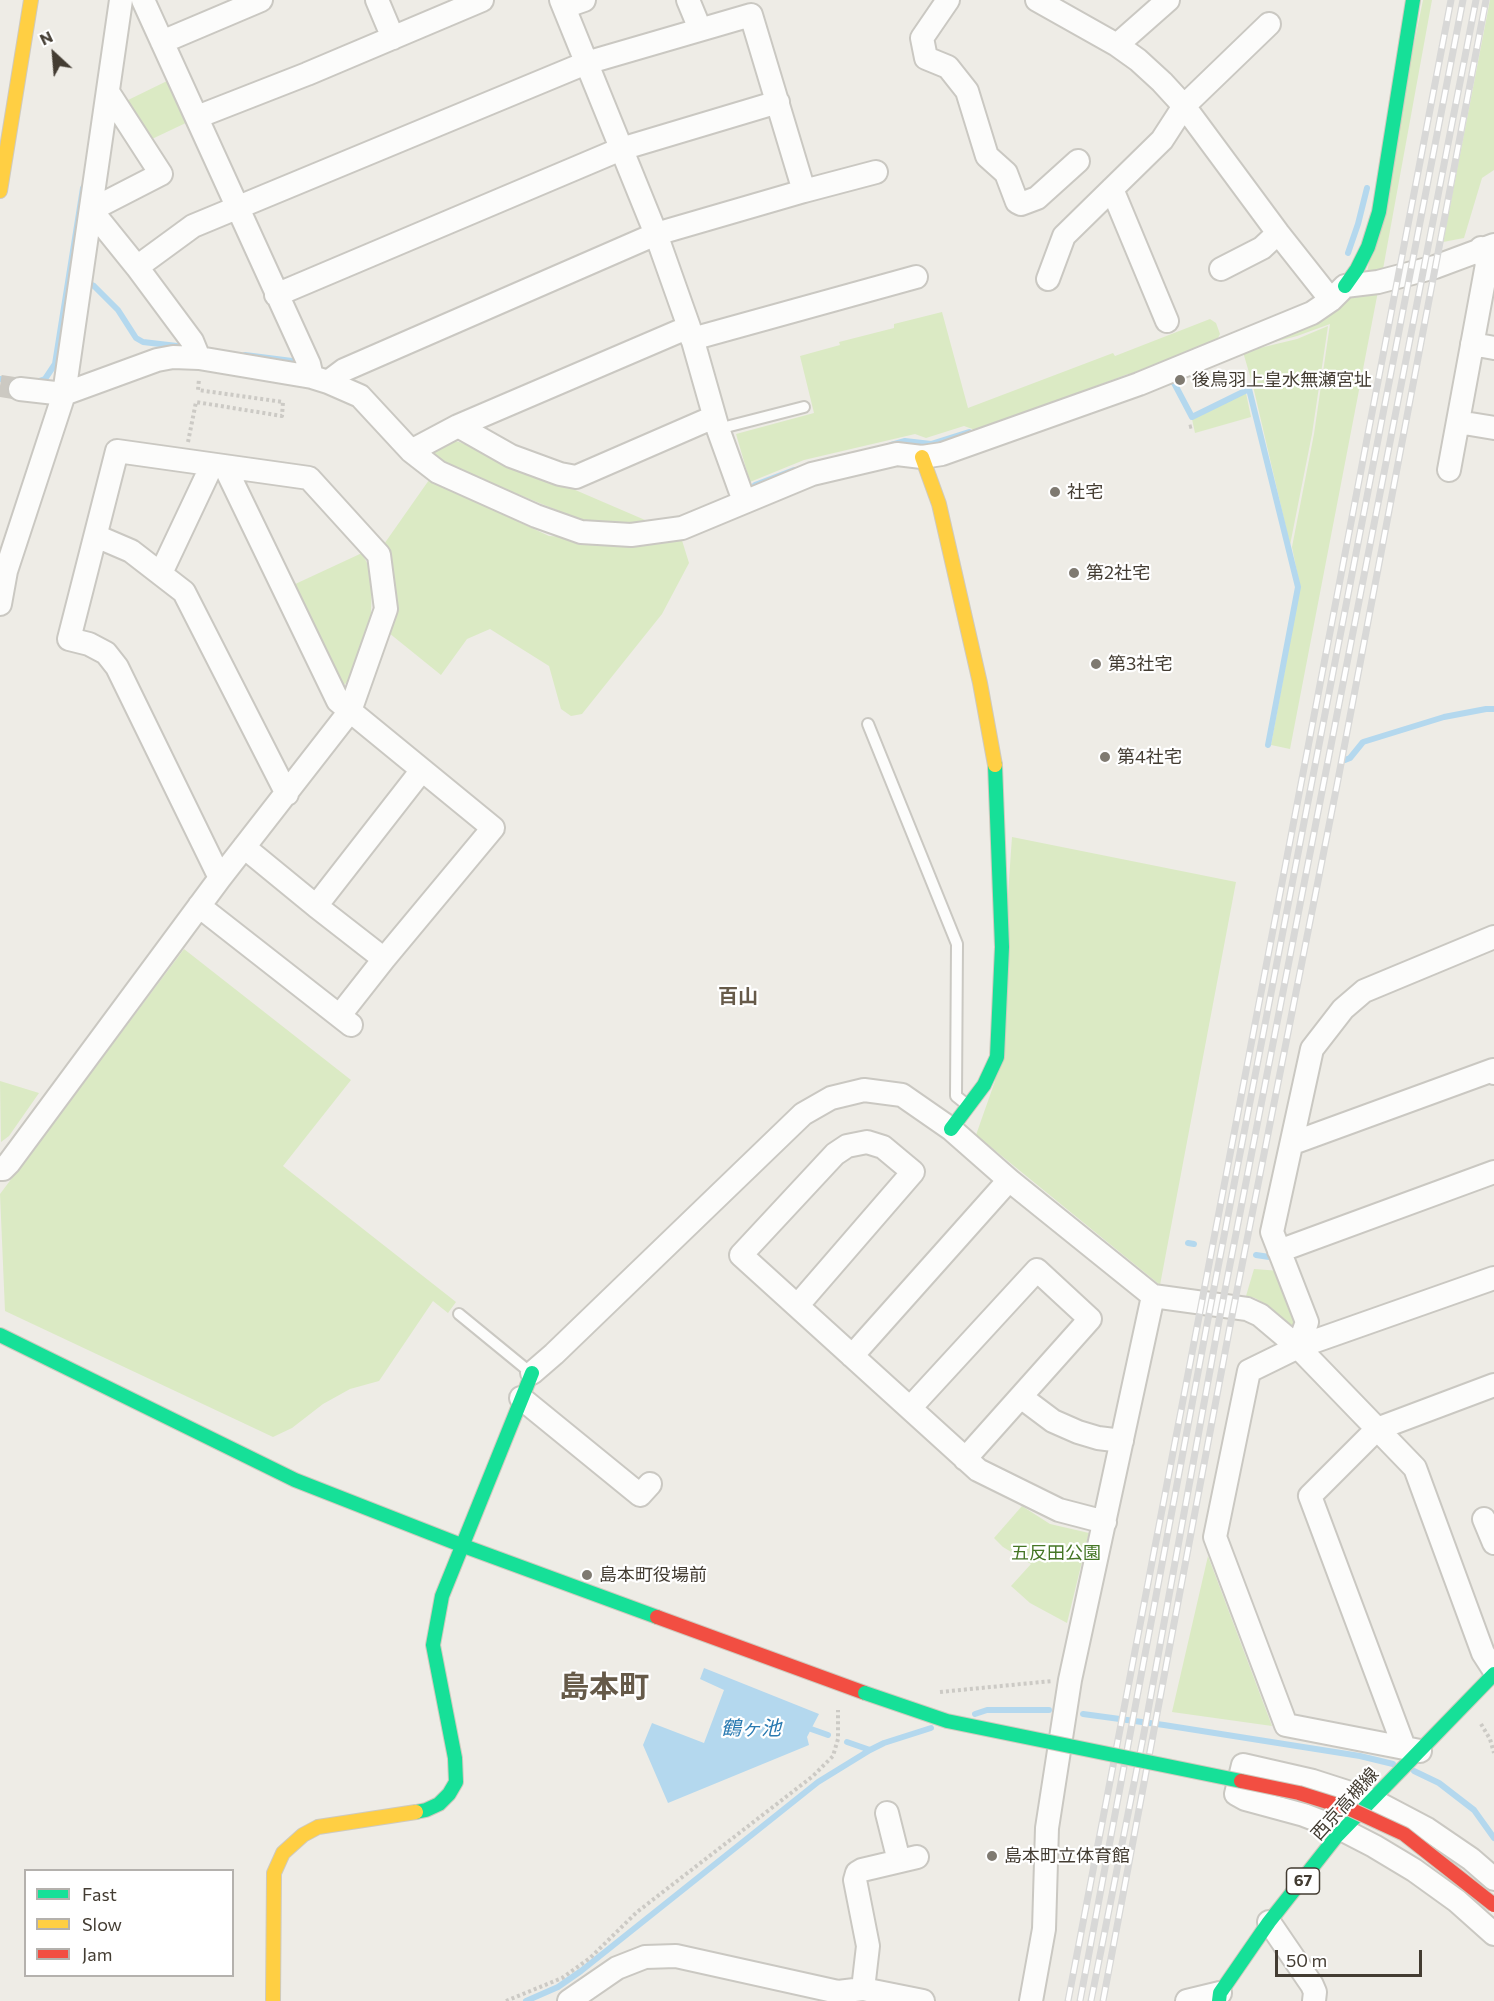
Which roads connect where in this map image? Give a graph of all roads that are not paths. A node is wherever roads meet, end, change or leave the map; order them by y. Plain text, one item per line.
1 (32, 0) edge
2 (121, 0) edge
3 (143, 0) edge
4 (261, 0) edge
5 (377, 0) edge
6 (482, 0) edge
7 (688, 0) edge
8 (948, 0) edge
9 (1037, 0) edge
10 (1168, 0) edge
11 (1413, 0) edge
12 (570, 2) edge
13 (1269, 24) dead end
14 (700, 29) junction
15 (393, 38) junction
16 (162, 42) junction
17 (1117, 45) junction
18 (586, 63) junction
19 (108, 92) junction
20 (777, 102) junction
21 (1184, 106) junction
22 (197, 117) junction
23 (621, 150) junction
24 (1078, 161) dead end
25 (876, 172) dead end
26 (1112, 189) junction
27 (0, 191) edge
28 (804, 191) junction
29 (237, 207) junction
30 (91, 210) junction
31 (656, 234) junction
32 (1278, 234) junction
33 (1487, 246) edge
34 (137, 267) junction
35 (1221, 269) dead end
36 (916, 277) dead end
37 (1048, 279) dead end
38 (1338, 293) junction
39 (276, 295) junction
40 (1167, 321) dead end
41 (690, 333) junction
42 (1483, 346) edge
43 (199, 358) junction
44 (320, 380) junction
45 (20, 388) tunnel mouth
46 (64, 394) junction
47 (804, 406) dead end
48 (1458, 422) junction
49 (716, 423) junction
50 (458, 426) junction
51 (1494, 428) edge
52 (411, 451) junction
53 (922, 457) junction
54 (219, 466) junction
55 (1449, 470) dead end
56 (744, 501) junction
57 (96, 536) junction
58 (161, 573) junction
59 (0, 604) edge
60 (350, 711) junction
61 (868, 724) dead end
62 (422, 770) junction
63 (287, 794) junction
64 (244, 847) junction
65 (220, 878) junction
66 (199, 906) junction
67 (316, 906) junction
68 (1494, 937) edge
69 (384, 958) junction
70 (1494, 1072) edge
71 (968, 1107) junction
72 (951, 1129) junction
73 (1293, 1143) junction
74 (0, 1169) edge
75 (1494, 1172) edge
76 (1009, 1180) junction
77 (1279, 1251) junction
78 (1494, 1278) edge
79 (1153, 1296) junction
80 (797, 1306) junction
81 (459, 1314) dead end
82 (0, 1335) edge
83 (1298, 1347) junction
84 (852, 1356) junction
85 (532, 1373) junction
86 (1494, 1385) edge
87 (1021, 1397) junction
88 (521, 1398) junction
89 (910, 1408) junction
90 (1377, 1429) junction
91 (1122, 1441) junction
92 (965, 1459) junction
93 (640, 1496) dead end
94 (1484, 1520) dead end
95 (1104, 1522) junction
96 (1494, 1543) edge
97 (461, 1545) junction
98 (1494, 1672) edge
99 (1412, 1753) junction
100 (1372, 1800) junction
101 (886, 1813) dead end
102 (1343, 1830) junction
103 (1494, 1879) edge
104 (1494, 1905) edge
105 (1269, 1922) junction
106 (1494, 1934) edge
107 (863, 1989) junction
108 (1220, 1997) edge
109 (273, 2001) edge
110 (569, 2001) edge
111 (923, 2001) edge
112 (1031, 2001) edge
113 (1187, 2001) edge
114 (1314, 2001) edge

1 - 27 main road
2 - 19 street
3 - 16 street
4 - 16 street
5 - 15 street
6 - 15 street
7 - 14 street
8 - 24 street
9 - 17 street
10 - 17 street
11 - 38 main road
12 - 18 street
13 - 21 street
14 - 18 street
14 - 20 street
15 - 22 street
16 - 22 street
17 - 21 street
18 - 23 street
18 - 29 street
19 - 30 street
19 - 30 street
20 - 23 street
20 - 28 street
21 - 26 street
21 - 32 street
22 - 29 street
23 - 31 street
23 - 39 street
25 - 28 street
26 - 37 street
26 - 40 street
28 - 31 street
29 - 34 street
29 - 39 street
30 - 34 street
30 - 46 street
31 - 41 street
31 - 44 street
32 - 35 street
32 - 38 street
33 - 38 street
33 - 42 street
34 - 43 street
36 - 41 street
38 - 53 street
39 - 44 street
41 - 49 street
41 - 50 street
42 - 48 street
43 - 44 street
43 - 46 street
44 - 52 street
45 - 46 street
46 - 59 street
47 - 49 lane
48 - 51 street
48 - 55 street
49 - 50 street
49 - 56 street
50 - 52 street
52 - 56 street
53 - 56 street
53 - 71 main road
54 - 57 street
54 - 58 street
54 - 60 street
54 - 60 street
57 - 58 street
57 - 65 street
58 - 63 street
60 - 62 street
60 - 63 street
61 - 71 lane
62 - 67 street
62 - 69 street
63 - 64 street
64 - 65 street
64 - 67 street
65 - 66 street
66 - 69 street
66 - 74 street
67 - 69 street
68 - 73 street
70 - 73 street
71 - 72 main road
72 - 76 street
72 - 85 street
73 - 77 street
75 - 77 street
76 - 79 street
76 - 84 street
77 - 83 street
78 - 83 street
79 - 83 street
79 - 91 street
80 - 80 street
80 - 84 street
81 - 85 lane
82 - 97 main road
83 - 90 street
83 - 99 street
84 - 89 street
85 - 88 main road
86 - 90 street
87 - 89 street
87 - 91 street
87 - 92 street
88 - 93 street
88 - 97 main road
89 - 92 street
90 - 98 street
90 - 99 street
91 - 95 street
92 - 95 street
94 - 96 street
95 - 112 street
97 - 104 main road, bridge
97 - 109 main road
98 - 99 main road, 西京高槻線 / 67
99 - 100 main road, 西京高槻線 / 67
100 - 102 main road, 西京高槻線 / 67
100 - 102 street
100 - 103 street
101 - 107 street
102 - 105 main road, 西京高槻線 / 67
102 - 106 street
105 - 108 main road, 西京高槻線 / 67
105 - 114 street
107 - 110 street
107 - 111 street
108 - 113 street

